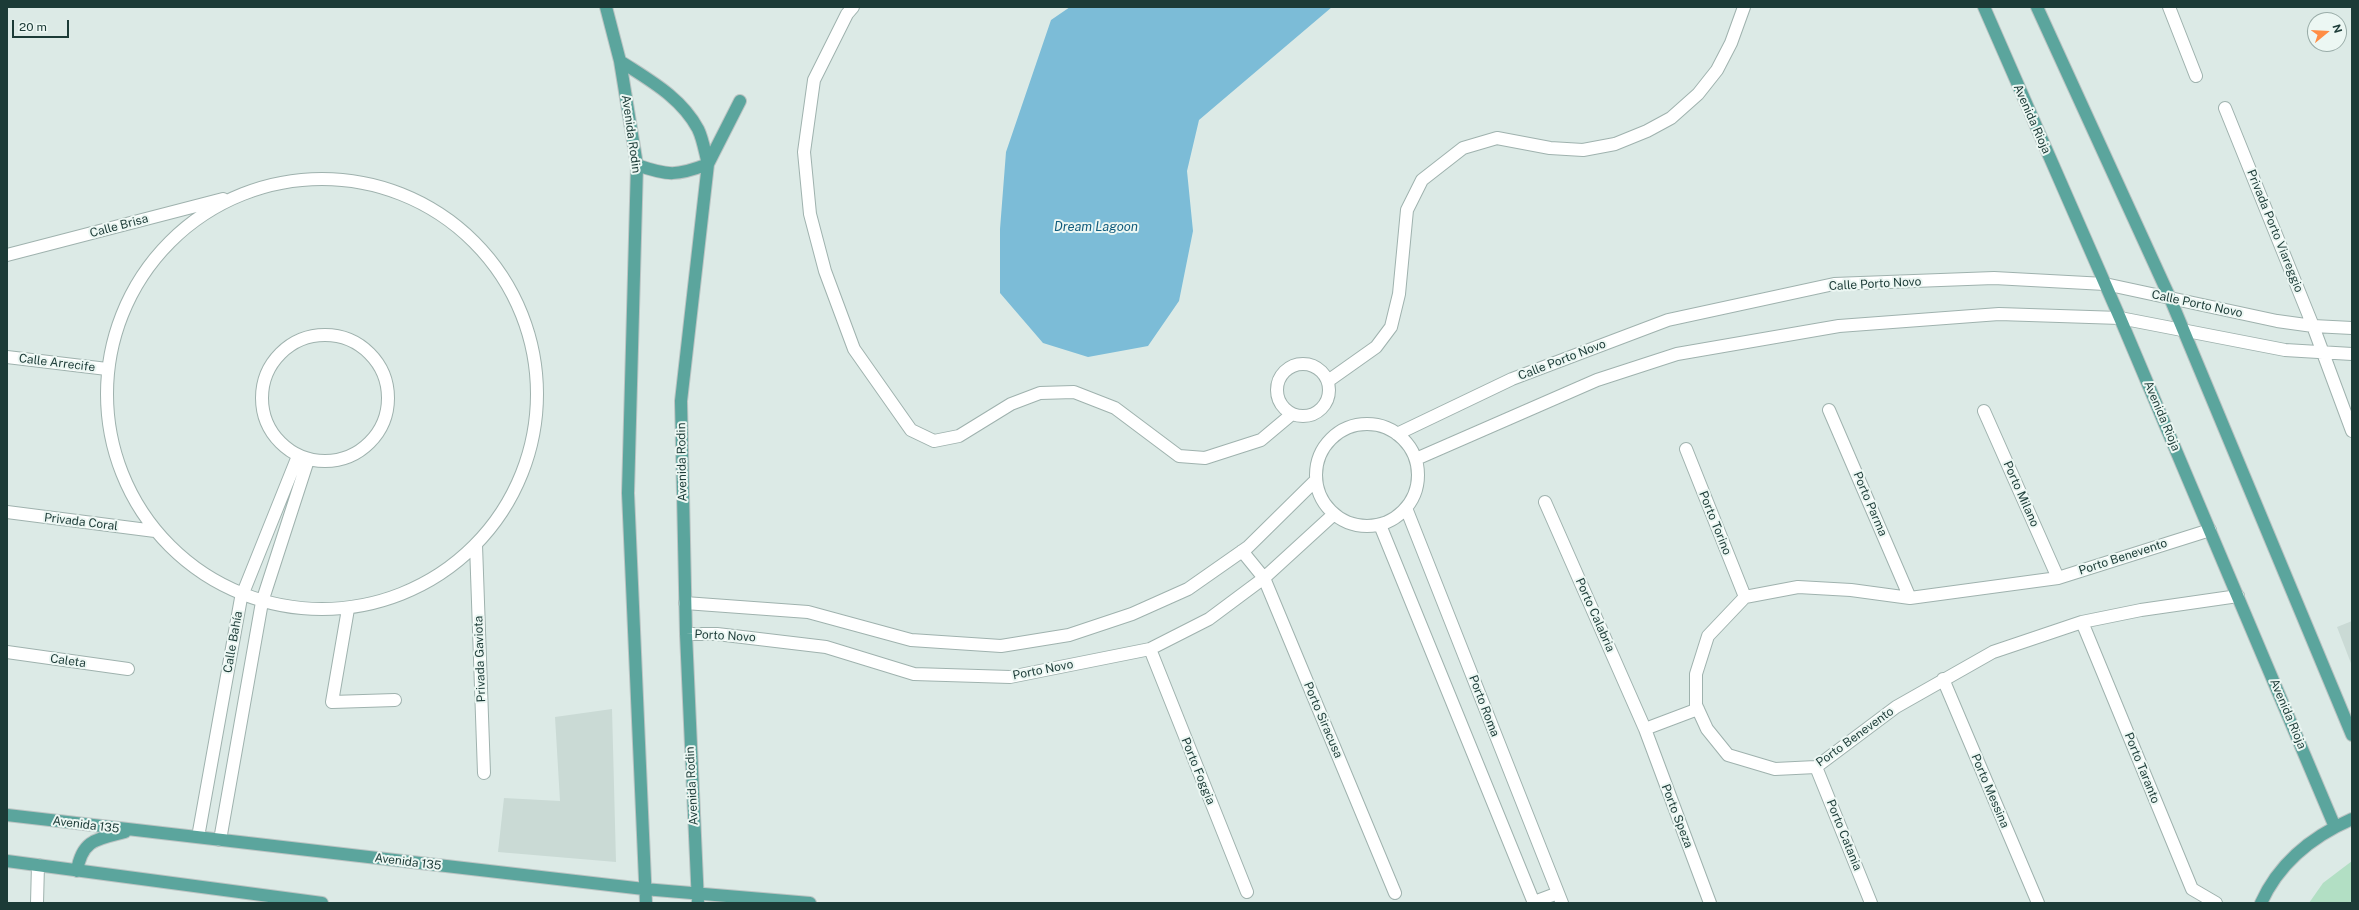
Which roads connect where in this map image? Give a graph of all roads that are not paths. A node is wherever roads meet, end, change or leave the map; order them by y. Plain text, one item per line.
1 (606, 7) edge
2 (854, 7) edge
3 (1744, 7) edge
4 (1984, 7) edge
5 (2037, 7) edge
6 (2169, 7) edge
7 (620, 61) junction
8 (2196, 76) dead end
9 (740, 101) dead end
10 (2225, 108) dead end
11 (708, 164) junction
12 (637, 165) junction
13 (230, 197) junction
14 (7, 255) edge
15 (2105, 284) junction
16 (2170, 298) junction
17 (2120, 318) junction
18 (2313, 326) junction
19 (2352, 328) edge
20 (2184, 331) junction
21 (2324, 354) junction
22 (2352, 354) edge
23 (7, 357) edge
24 (107, 369) junction
25 (1328, 381) junction
26 (1829, 410) dead end
27 (1984, 410) dead end
28 (1292, 414) junction
29 (2352, 431) edge
30 (1397, 434) junction
31 (1686, 449) dead end
32 (303, 458) junction
33 (1416, 459) junction
34 (1316, 480) junction
35 (1544, 502) dead end
36 (1406, 508) junction
37 (7, 512) edge
38 (1334, 514) junction
39 (1380, 525) junction
40 (2210, 530) junction
41 (155, 531) junction
42 (476, 545) junction
43 (1242, 551) junction
44 (1264, 578) junction
45 (2058, 578) junction
46 (2238, 596) junction
47 (1744, 597) junction
48 (241, 598) junction
49 (1910, 598) junction
50 (262, 602) junction
51 (685, 603) junction
52 (348, 609) junction
53 (2082, 622) junction
54 (686, 634) junction
55 (1150, 649) junction
56 (7, 652) edge
57 (128, 669) dead end
58 (1942, 679) junction
59 (395, 700) dead end
60 (1698, 709) junction
61 (1645, 728) junction
62 (2352, 735) edge
63 (1816, 767) junction
64 (484, 773) dead end
65 (7, 815) edge
66 (2352, 819) edge
67 (2335, 827) junction
68 (132, 830) junction
69 (198, 837) junction
70 (220, 840) junction
71 (7, 861) edge
72 (38, 865) junction
73 (77, 871) junction
74 (644, 889) junction
75 (1247, 892) dead end
76 (1395, 893) dead end
77 (698, 898) edge
78 (1560, 898) edge
79 (37, 903) edge
80 (322, 903) edge
81 (646, 903) edge
82 (810, 903) edge
83 (1534, 903) edge
84 (1710, 903) edge
85 (1871, 903) edge
86 (2038, 903) edge
87 (2216, 903) edge
88 (2261, 903) edge

1 - 7 main road, Avenida Rodin
2 - 28 street
3 - 25 street
4 - 15 main road, Avenida Rioja
5 - 16 main road
6 - 8 street
7 - 11 main road, Avenida Rodin
7 - 12 main road, Avenida Rodin
9 - 11 main road
10 - 18 street, Privada Porto Viareggio
11 - 12 main road
11 - 51 main road, Avenida Rodin
12 - 74 main road, Avenida Rodin
13 - 14 street, Calle Brisa
13 - 24 street
13 - 42 street, Calle Brisa
15 - 16 street, Calle Porto Novo
15 - 17 main road, Avenida Rioja
15 - 30 street, Calle Porto Novo
16 - 18 street, Calle Porto Novo
16 - 20 main road
17 - 20 street
17 - 33 street
17 - 40 main road, Avenida Rioja
18 - 19 street, Calle Porto Novo
18 - 21 street, Privada Porto Viareggio
20 - 21 street
20 - 62 main road
21 - 22 street
21 - 29 street, Privada Porto Viareggio
23 - 24 street, Calle Arrecife
24 - 41 street
25 - 28 street
25 - 28 street
26 - 49 street, Porto Parma
27 - 45 street, Porto Milano
30 - 33 street
30 - 34 street
31 - 47 street, Porto Torino
32 - 32 street
32 - 48 street, Calle Bahía
32 - 50 street, Calle Bahía
33 - 36 street
34 - 38 street
34 - 43 street
35 - 61 street, Porto Calabria
36 - 39 street
36 - 78 street, Porto Roma
37 - 41 street, Privada Coral
38 - 39 street
38 - 44 street, Porto Novo
39 - 83 street
40 - 45 street, Porto Benevento
40 - 46 main road, Avenida Rioja
41 - 48 street
42 - 52 street, Calle Brisa
42 - 64 street, Privada Gaviota
43 - 44 street, Porto Siracusa
43 - 51 street
44 - 55 street, Porto Novo
44 - 76 street, Porto Siracusa
45 - 49 street, Porto Benevento
46 - 53 street, Porto Benevento
46 - 67 main road, Avenida Rioja
47 - 49 street, Porto Benevento
47 - 60 street, Porto Benevento
48 - 50 street, Calle Brisa
48 - 69 street, Calle Bahía
50 - 52 street, Calle Brisa
50 - 70 street, Calle Bahía
51 - 54 main road, Avenida Rodin
52 - 59 street
53 - 58 street, Porto Benevento
53 - 87 street, Porto Taranto
54 - 55 street, Porto Novo
54 - 77 main road, Avenida Rodin
55 - 75 street, Porto Foggia
56 - 57 street, Caleta
58 - 63 street, Porto Benevento
58 - 86 street, Porto Messina
60 - 61 street
60 - 63 street, Porto Benevento
61 - 84 street, Porto Speza
63 - 85 street, Porto Catania
65 - 68 main road, Avenida 135
66 - 67 main road
67 - 88 main road
68 - 69 main road, Avenida 135
68 - 73 main road
69 - 70 main road, Avenida 135
70 - 74 main road, Avenida 135
71 - 72 main road
72 - 73 main road
72 - 79 street
73 - 80 main road
74 - 77 main road, Avenida 135
74 - 81 main road, Avenida Rodin
77 - 82 main road, Avenida 135
78 - 83 street

